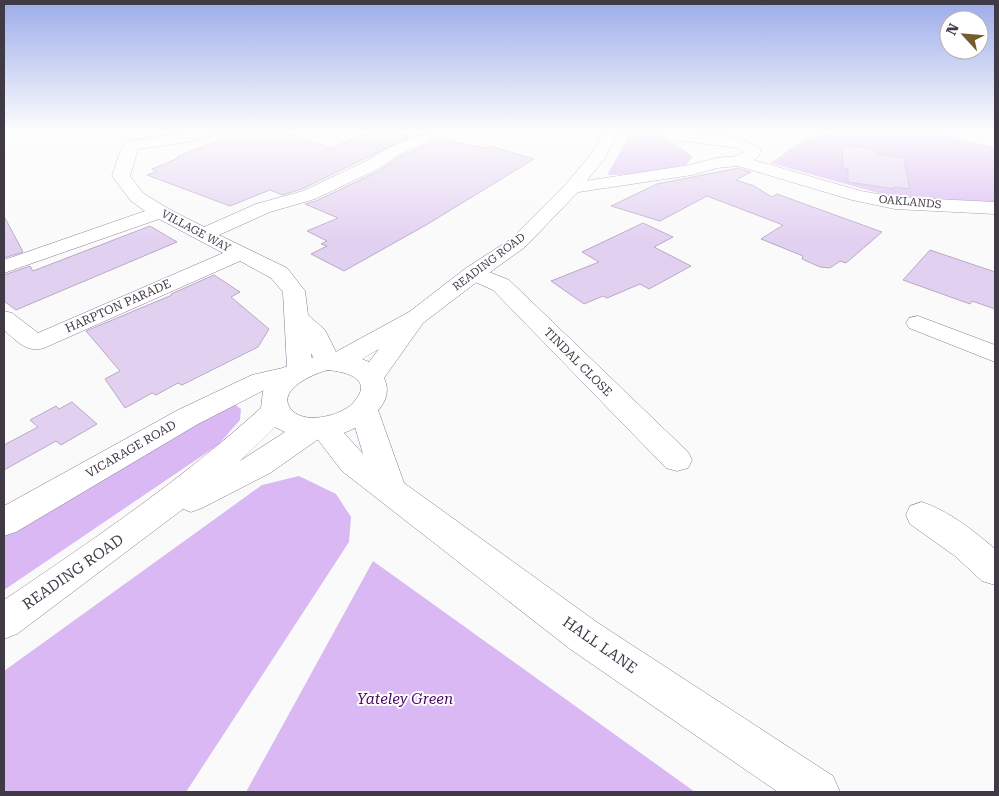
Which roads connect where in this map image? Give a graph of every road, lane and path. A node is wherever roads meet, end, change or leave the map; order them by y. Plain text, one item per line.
1 (123, 168) edge
2 (365, 168) edge
3 (588, 168) edge
4 (698, 168) edge
5 (764, 168) edge
6 (572, 188) junction
7 (995, 208) edge
8 (160, 212) junction
9 (202, 235) junction
10 (238, 254) junction
11 (4, 267) edge
12 (474, 273) junction
13 (296, 316) junction
14 (417, 317) junction
15 (4, 318) edge
16 (918, 323) dead end
17 (995, 354) edge
18 (333, 362) junction
19 (372, 377) junction
20 (283, 381) junction
21 (364, 410) junction
22 (318, 428) junction
23 (677, 460) dead end
24 (390, 490) junction
25 (922, 515) dead end
26 (4, 522) edge
27 (143, 523) junction
28 (995, 570) edge
29 (4, 621) edge
30 (817, 792) edge

1 - 8 street, VILLAGE WAY
2 - 9 street
3 - 6 street, READING ROAD
4 - 6 street, OAKLANDS
5 - 7 street, OAKLANDS
6 - 12 street, READING ROAD
8 - 9 street, VILLAGE WAY
8 - 11 street
9 - 10 street, VILLAGE WAY
10 - 13 street, VILLAGE WAY
10 - 15 street, HARPTON PARADE
12 - 14 street, READING ROAD
12 - 23 street, TINDAL CLOSE
13 - 18 street
13 - 20 street, VILLAGE WAY
14 - 18 street, READING ROAD
14 - 19 street, READING ROAD
16 - 17 street
18 - 19 street
18 - 20 street
19 - 21 street
20 - 22 street
20 - 26 street, VICARAGE ROAD
20 - 27 street, READING ROAD
21 - 22 street
21 - 24 street
22 - 24 street, HALL LANE
22 - 27 street, READING ROAD
24 - 30 street, HALL LANE
25 - 28 street
27 - 29 street, READING ROAD

